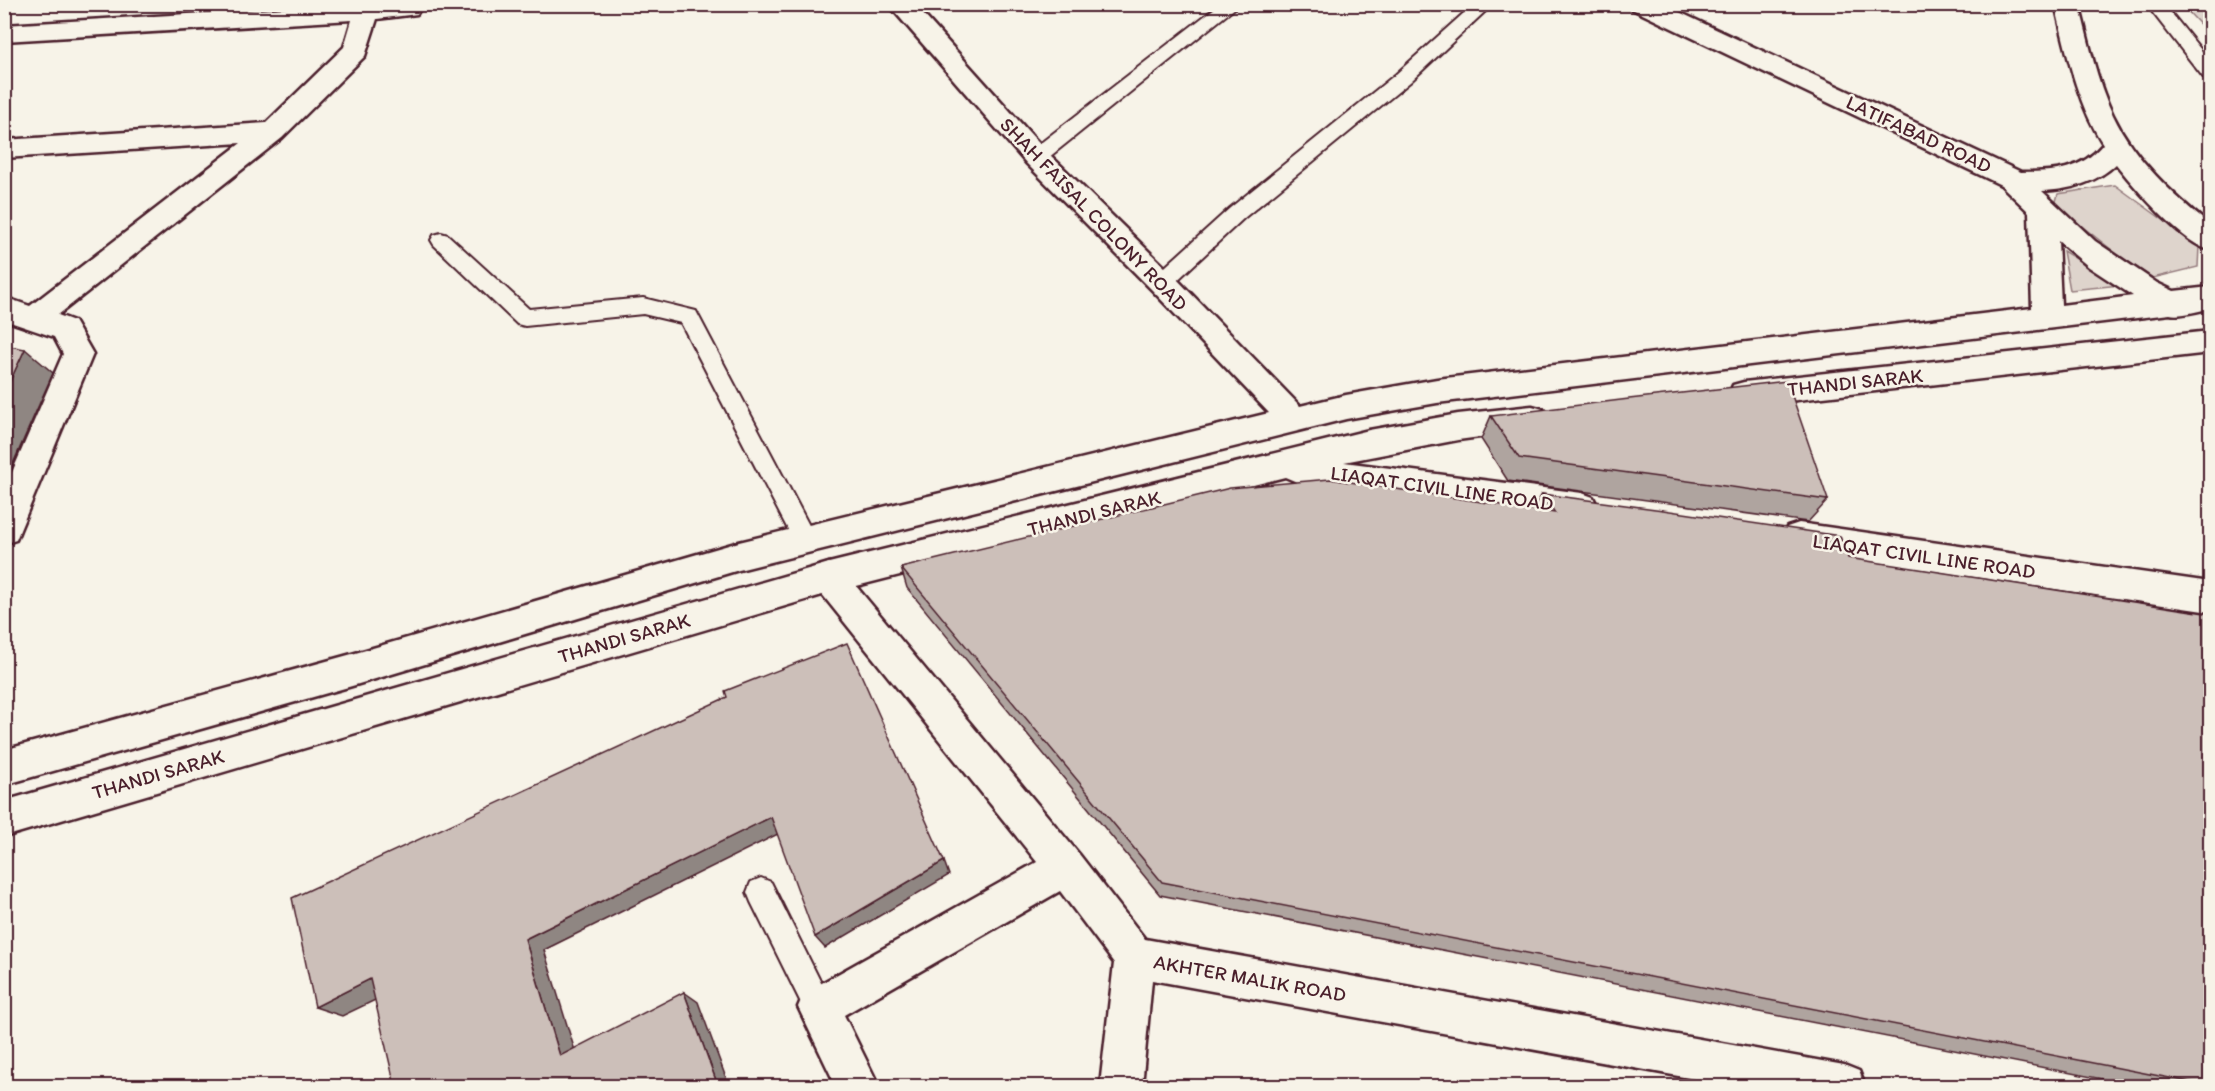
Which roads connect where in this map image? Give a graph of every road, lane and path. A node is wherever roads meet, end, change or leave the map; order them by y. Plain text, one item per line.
1 (900, 4) edge
2 (1232, 4) edge
3 (1485, 4) edge
4 (1641, 4) edge
5 (2067, 4) edge
6 (2154, 4) edge
7 (408, 9) dead end
8 (367, 11) junction
9 (4, 33) edge
10 (2211, 73) edge
11 (273, 132) junction
12 (2116, 146) junction
13 (4, 149) edge
14 (1036, 157) junction
15 (2016, 182) junction
16 (2043, 209) junction
17 (441, 240) dead end
18 (2211, 240) edge
19 (1162, 282) junction
20 (2211, 298) edge
21 (2170, 303) junction
22 (4, 309) edge
23 (2047, 316) junction
24 (35, 318) junction
25 (2211, 319) edge
26 (2211, 342) edge
27 (1711, 398) edge
28 (1556, 415) edge
29 (1293, 419) junction
30 (1280, 466) junction
31 (1613, 511) edge
32 (4, 530) edge
33 (1766, 532) edge
34 (805, 540) junction
35 (829, 578) junction
36 (2211, 597) edge
37 (4, 768) edge
38 (4, 819) edge
39 (1065, 867) junction
40 (761, 892) dead end
41 (1134, 957) junction
42 (818, 1007) junction
43 (858, 1086) edge
44 (1121, 1086) edge
45 (1844, 1086) edge

1 - 14 main road, SHAH FAISAL COLONY ROAD
2 - 14 lane
3 - 19 lane
4 - 15 main road, LATIFABAD ROAD
5 - 12 main road
6 - 10 lane
7 - 8 main road
8 - 9 main road
8 - 11 main road
11 - 13 main road
11 - 24 main road
12 - 15 main road
12 - 18 main road
14 - 19 main road, SHAH FAISAL COLONY ROAD
15 - 16 main road, LATIFABAD ROAD
16 - 21 main road, LATIFABAD ROAD
16 - 23 main road
17 - 34 lane
19 - 29 main road, SHAH FAISAL COLONY ROAD
20 - 21 main road, THANDI SARAK
21 - 23 main road, THANDI SARAK
21 - 25 main road, LATIFABAD ROAD
22 - 24 main road
23 - 29 main road, THANDI SARAK
24 - 32 main road
26 - 27 main road, THANDI SARAK
28 - 30 main road, THANDI SARAK
29 - 34 main road, THANDI SARAK
30 - 31 main road, LIAQAT CIVIL LINE ROAD
30 - 35 main road, THANDI SARAK
33 - 36 main road, LIAQAT CIVIL LINE ROAD
34 - 37 main road, THANDI SARAK
35 - 38 main road, THANDI SARAK
35 - 39 main road, AKHTER MALIK ROAD
39 - 41 main road, AKHTER MALIK ROAD
39 - 42 main road
40 - 42 lane
41 - 44 main road
41 - 45 main road, AKHTER MALIK ROAD
42 - 43 main road

